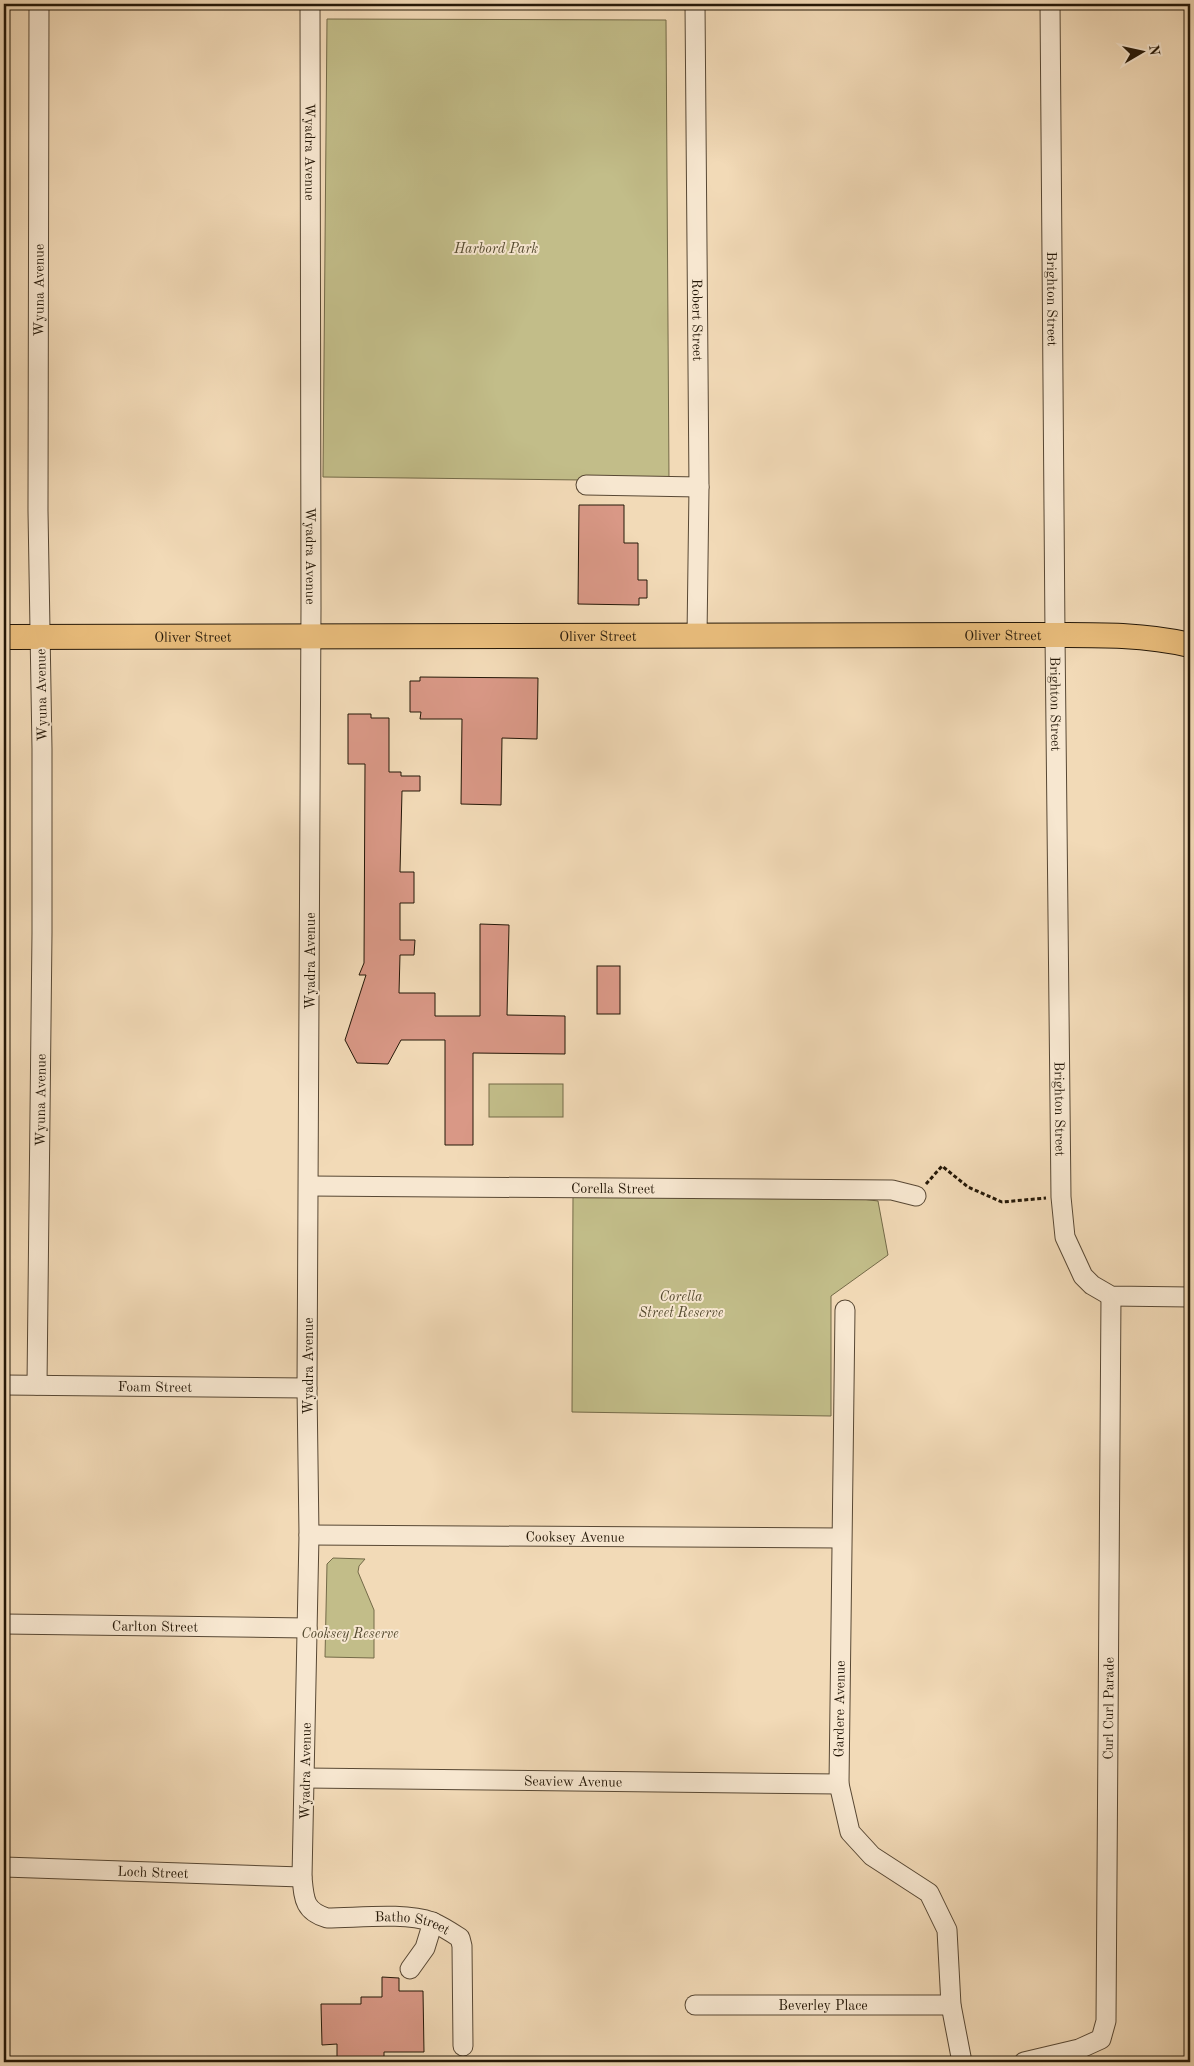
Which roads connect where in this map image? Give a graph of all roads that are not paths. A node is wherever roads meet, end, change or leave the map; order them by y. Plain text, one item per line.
1 (39, 4) edge
2 (310, 4) edge
3 (695, 4) edge
4 (1050, 4) edge
5 (586, 485) dead end
6 (699, 487) junction
7 (311, 635) junction
8 (1054, 635) junction
9 (697, 636) junction
10 (4, 637) edge
11 (41, 637) junction
12 (1190, 645) edge
13 (309, 1186) junction
14 (916, 1196) road end
15 (1111, 1296) junction
16 (1190, 1297) edge
17 (845, 1310) dead end
18 (4, 1385) edge
19 (38, 1385) junction
20 (307, 1388) junction
21 (309, 1535) junction
22 (841, 1538) junction
23 (4, 1624) edge
24 (307, 1628) junction
25 (305, 1778) junction
26 (839, 1784) junction
27 (4, 1867) edge
28 (302, 1877) junction
29 (315, 1914) joint
30 (436, 1924) junction
31 (410, 1969) dead end
32 (695, 2005) dead end
33 (951, 2005) junction
34 (463, 2046) dead end
35 (962, 2062) edge
36 (1024, 2062) edge

1 - 11 street, Wyuna Avenue
2 - 7 street, Wyadra Avenue
3 - 6 street, Robert Street
4 - 8 street, Brighton Street
5 - 6 street
6 - 9 street, Robert Street
7 - 9 main road, Oliver Street
7 - 11 main road, Oliver Street
7 - 13 street, Wyadra Avenue
8 - 9 main road, Oliver Street
8 - 12 main road, Oliver Street
8 - 15 street, Brighton Street
10 - 11 main road, Oliver Street
11 - 19 street, Wyuna Avenue
13 - 14 street, Corella Street
13 - 20 street, Wyadra Avenue
15 - 16 street
15 - 36 street, Curl Curl Parade
17 - 22 street, Gardere Avenue
18 - 19 street, Foam Street
19 - 20 street, Foam Street
20 - 21 street, Wyadra Avenue
21 - 22 street, Cooksey Avenue
21 - 24 street, Wyadra Avenue
22 - 26 street, Gardere Avenue
23 - 24 street, Carlton Street
24 - 25 street, Wyadra Avenue
25 - 26 street, Seaview Avenue
25 - 28 street, Wyadra Avenue
26 - 33 street, Gardere Avenue
27 - 28 street, Loch Street
28 - 29 street, Wyadra Avenue
29 - 30 street, Batho Street
30 - 31 street
30 - 34 street, Batho Street
32 - 33 street, Beverley Place
33 - 35 street, Gardere Avenue

